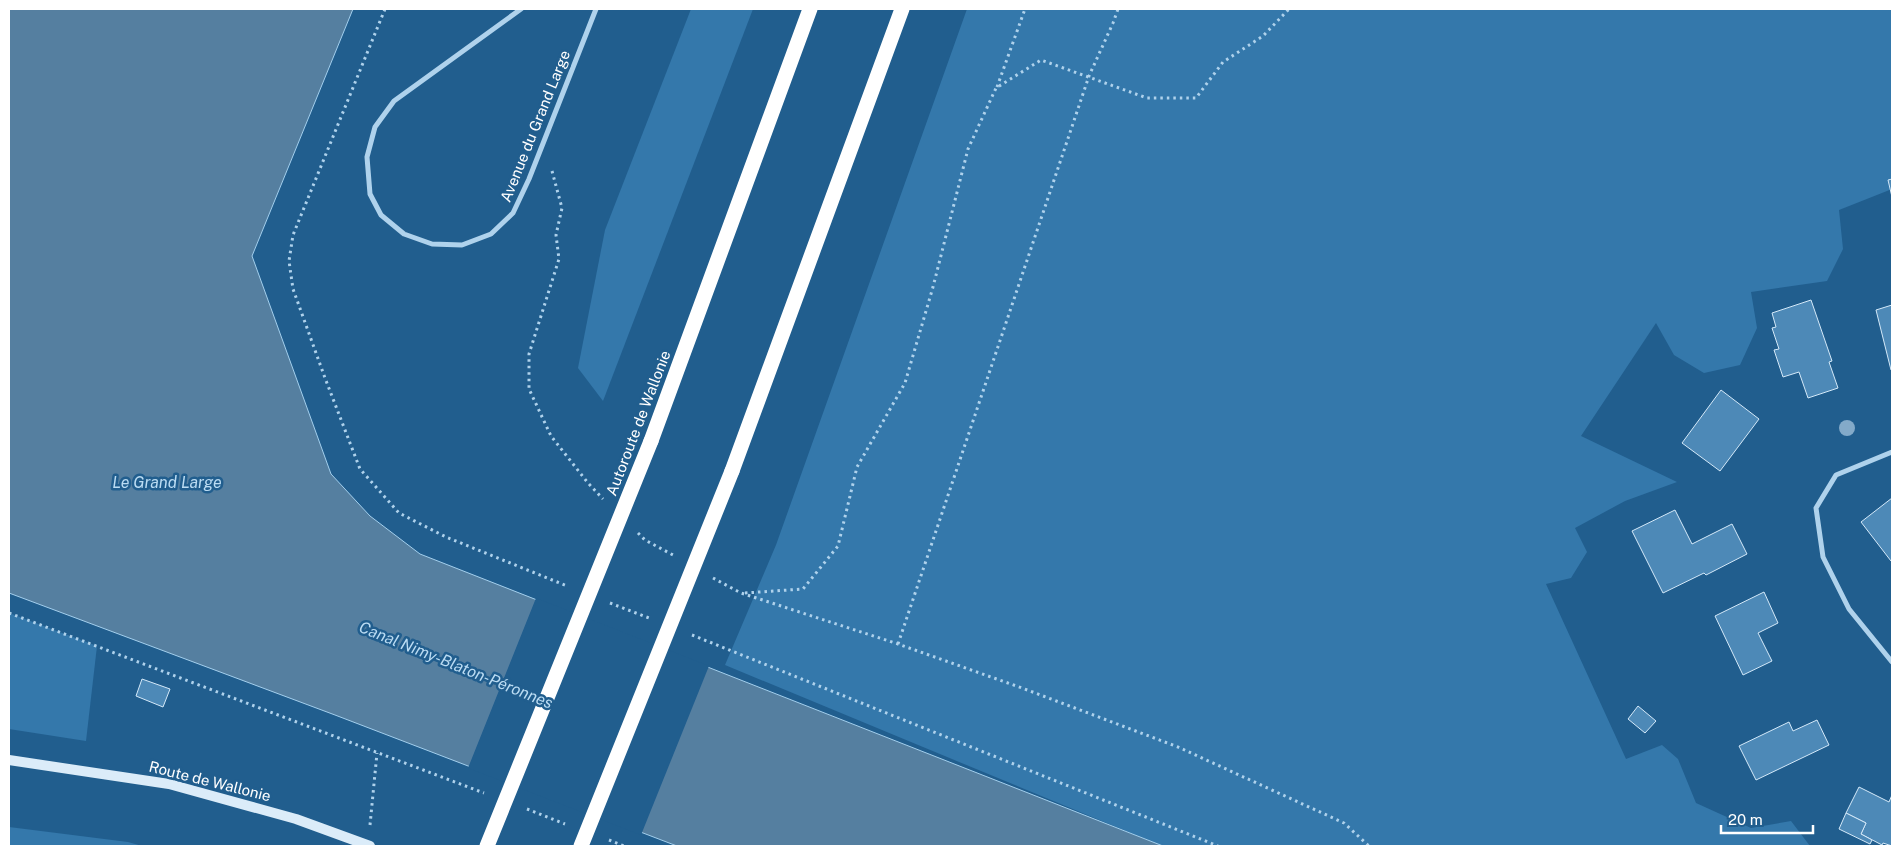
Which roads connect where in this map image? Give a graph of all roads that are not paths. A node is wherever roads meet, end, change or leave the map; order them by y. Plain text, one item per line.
1 (521, 9) edge
2 (596, 9) edge
3 (810, 9) edge
4 (902, 9) edge
5 (1892, 452) edge
6 (1892, 662) edge
7 (9, 760) edge
8 (369, 846) edge
9 (487, 846) edge
10 (581, 846) edge

1 - 2 street, Avenue du Grand Large
3 - 9 highway, Autoroute de Wallonie, bridge
4 - 10 highway, bridge
5 - 6 street
7 - 8 main road, Route de Wallonie

